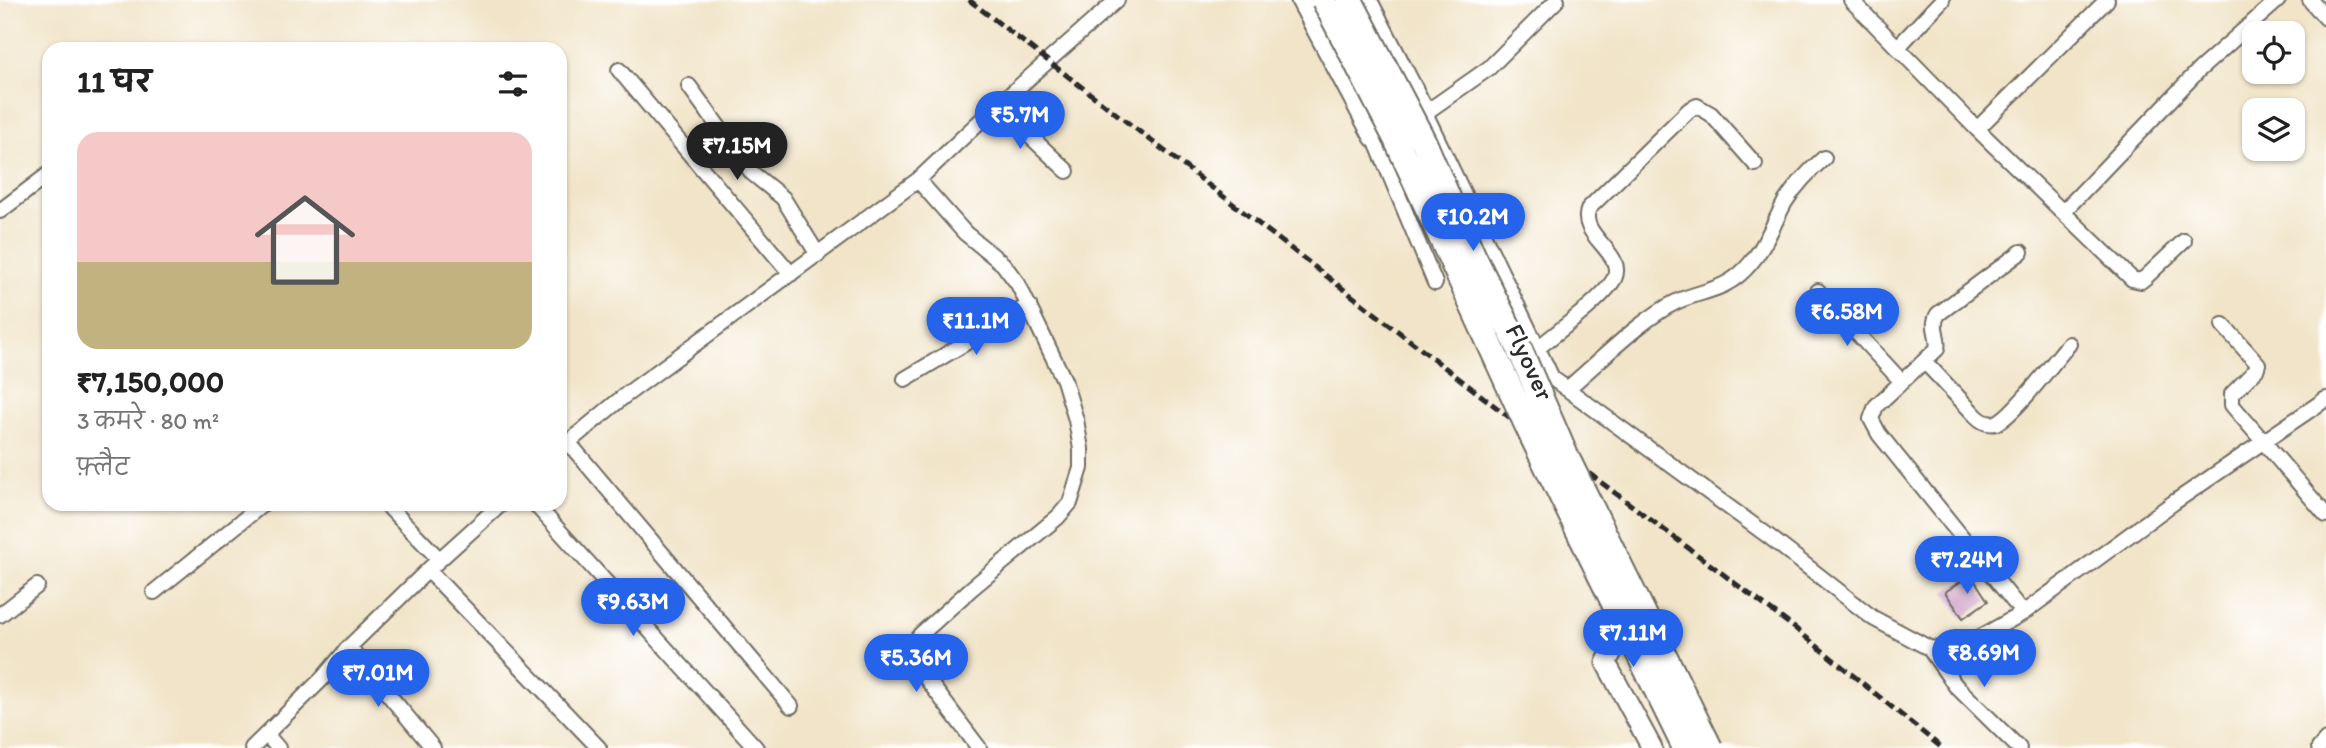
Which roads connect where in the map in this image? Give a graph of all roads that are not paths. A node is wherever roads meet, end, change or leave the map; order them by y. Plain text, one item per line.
1 (1116, 0) edge
2 (1301, 0) edge
3 (1324, 0) edge
4 (1350, 0) edge
5 (1367, 0) edge
6 (1557, 0) edge
7 (1851, 0) edge
8 (1942, 0) edge
9 (2107, 0) edge
10 (2278, 0) edge
11 (2310, 0) edge
12 (2326, 18) edge
13 (1898, 47) junction
14 (619, 70) dead end
15 (689, 86) dead end
16 (998, 106) junction
17 (1425, 113) junction
18 (1978, 128) junction
19 (1374, 137) junction
20 (1824, 158) dead end
21 (1755, 164) dead end
22 (1067, 171) dead end
23 (42, 179) edge
24 (918, 180) junction
25 (0, 211) edge
26 (2063, 212) junction
27 (2184, 242) dead end
28 (2021, 252) dead end
29 (818, 255) junction
30 (791, 274) junction
31 (1435, 283) dead end
32 (1818, 291) dead end
33 (1029, 305) junction
34 (2223, 325) dead end
35 (2068, 344) dead end
36 (1538, 348) junction
37 (1924, 361) junction
38 (905, 379) dead end
39 (1902, 382) junction
40 (1567, 389) junction
41 (2326, 399) edge
42 (567, 443) edge
43 (2263, 443) junction
44 (567, 449) edge
45 (254, 511) edge
46 (393, 511) edge
47 (493, 511) edge
48 (541, 511) edge
49 (2326, 515) edge
50 (439, 559) junction
51 (428, 570) junction
52 (37, 586) dead end
53 (154, 592) dead end
54 (2023, 613) junction
55 (0, 615) edge
56 (349, 647) junction
57 (1929, 648) junction
58 (791, 706) dead end
59 (266, 734) junction
60 (2326, 740) edge
61 (252, 748) edge
62 (278, 748) edge
63 (433, 748) edge
64 (599, 748) edge
65 (756, 748) edge
66 (979, 748) edge
67 (1652, 748) edge
68 (1685, 748) edge
69 (1710, 748) edge
70 (1723, 748) edge
71 (2019, 748) edge
72 (2319, 748) edge

1 - 16 street
2 - 19 street
3 - 68 highway, Flyover, bridge
4 - 69 highway, Flyover, bridge
5 - 17 street
6 - 17 street
7 - 13 street
8 - 13 street
9 - 18 street
10 - 26 street
11 - 12 street
13 - 18 street
14 - 30 street
15 - 29 street
16 - 22 street
16 - 24 street
17 - 19 street
17 - 36 street
18 - 26 street
19 - 31 street
20 - 40 street
21 - 36 street
23 - 25 street
24 - 29 street
24 - 33 street
26 - 27 street
28 - 37 street
29 - 30 street
30 - 42 street
32 - 39 street
33 - 38 street
33 - 66 street
34 - 43 street
35 - 37 street
36 - 40 street
37 - 39 street
39 - 54 street
40 - 57 street
41 - 43 street
43 - 49 street
43 - 54 street
44 - 58 street
45 - 53 street
46 - 50 street
47 - 50 street
48 - 65 street
50 - 51 street
51 - 56 street
51 - 64 street
52 - 55 street
54 - 57 street
56 - 59 street
56 - 63 street
57 - 71 street
59 - 61 street
59 - 62 street
60 - 72 street
67 - 70 street

